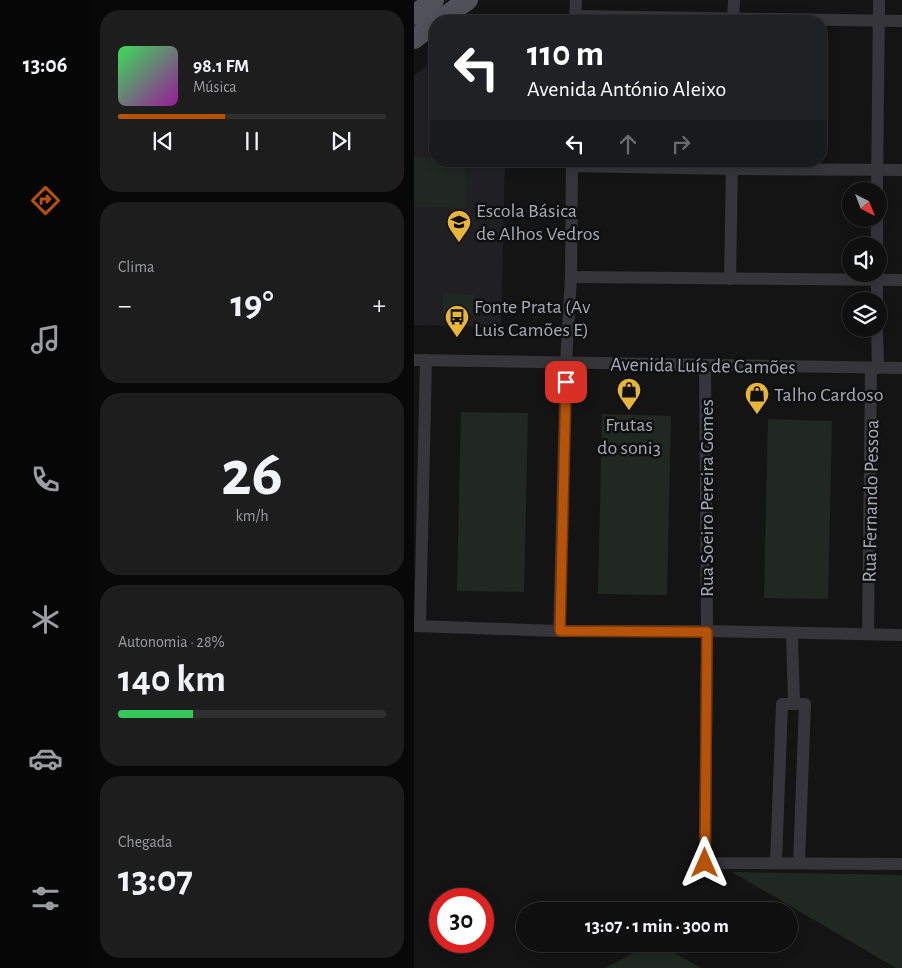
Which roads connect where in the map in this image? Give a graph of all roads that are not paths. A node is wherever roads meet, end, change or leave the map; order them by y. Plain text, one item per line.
1 (434, 0) edge
2 (468, 0) edge
3 (576, 0) edge
4 (734, 0) edge
5 (879, 0) edge
6 (414, 15) edge
7 (447, 15) edge
8 (575, 15) edge
9 (733, 15) edge
10 (827, 20) edge
11 (878, 21) junction
12 (902, 21) edge
13 (429, 28) edge
14 (414, 38) edge
15 (572, 167) edge
16 (732, 167) edge
17 (804, 167) edge
18 (877, 169) junction
19 (902, 170) edge
20 (877, 182) edge
21 (571, 277) junction
22 (842, 277) edge
23 (887, 278) edge
24 (730, 279) junction
25 (902, 280) edge
26 (876, 337) edge
27 (420, 360) edge
28 (566, 363) junction
29 (705, 365) junction
30 (874, 368) junction
31 (902, 368) edge
32 (417, 626) edge
33 (560, 631) junction
34 (707, 632) junction
35 (792, 633) junction
36 (868, 634) junction
37 (902, 635) edge
38 (794, 704) junction
39 (776, 863) junction
40 (800, 863) junction
41 (902, 864) edge

1 - 6 main road
2 - 7 main road
3 - 8 street
4 - 9 street
5 - 11 street
10 - 11 street
11 - 12 street
11 - 18 street
13 - 14 main road
15 - 21 street
16 - 24 street
17 - 18 street
18 - 19 street
18 - 20 street
21 - 24 street
21 - 28 street
22 - 24 street
23 - 25 street
26 - 30 street, Rua Fernando Pessoa
27 - 28 street, Avenida Luís de Camões
27 - 32 street
28 - 29 street, Avenida Luís de Camões
28 - 33 street
29 - 30 street, Avenida Luís de Camões
29 - 34 street, Rua Soeiro Pereira Gomes
30 - 31 street, Avenida Luís de Camões
30 - 36 street, Rua Fernando Pessoa
32 - 33 street
33 - 34 street
34 - 35 street
34 - 39 street, Rua Soeiro Pereira Gomes
35 - 36 street
35 - 38 street
36 - 37 street
38 - 39 street
38 - 40 street
39 - 40 street
40 - 41 street

